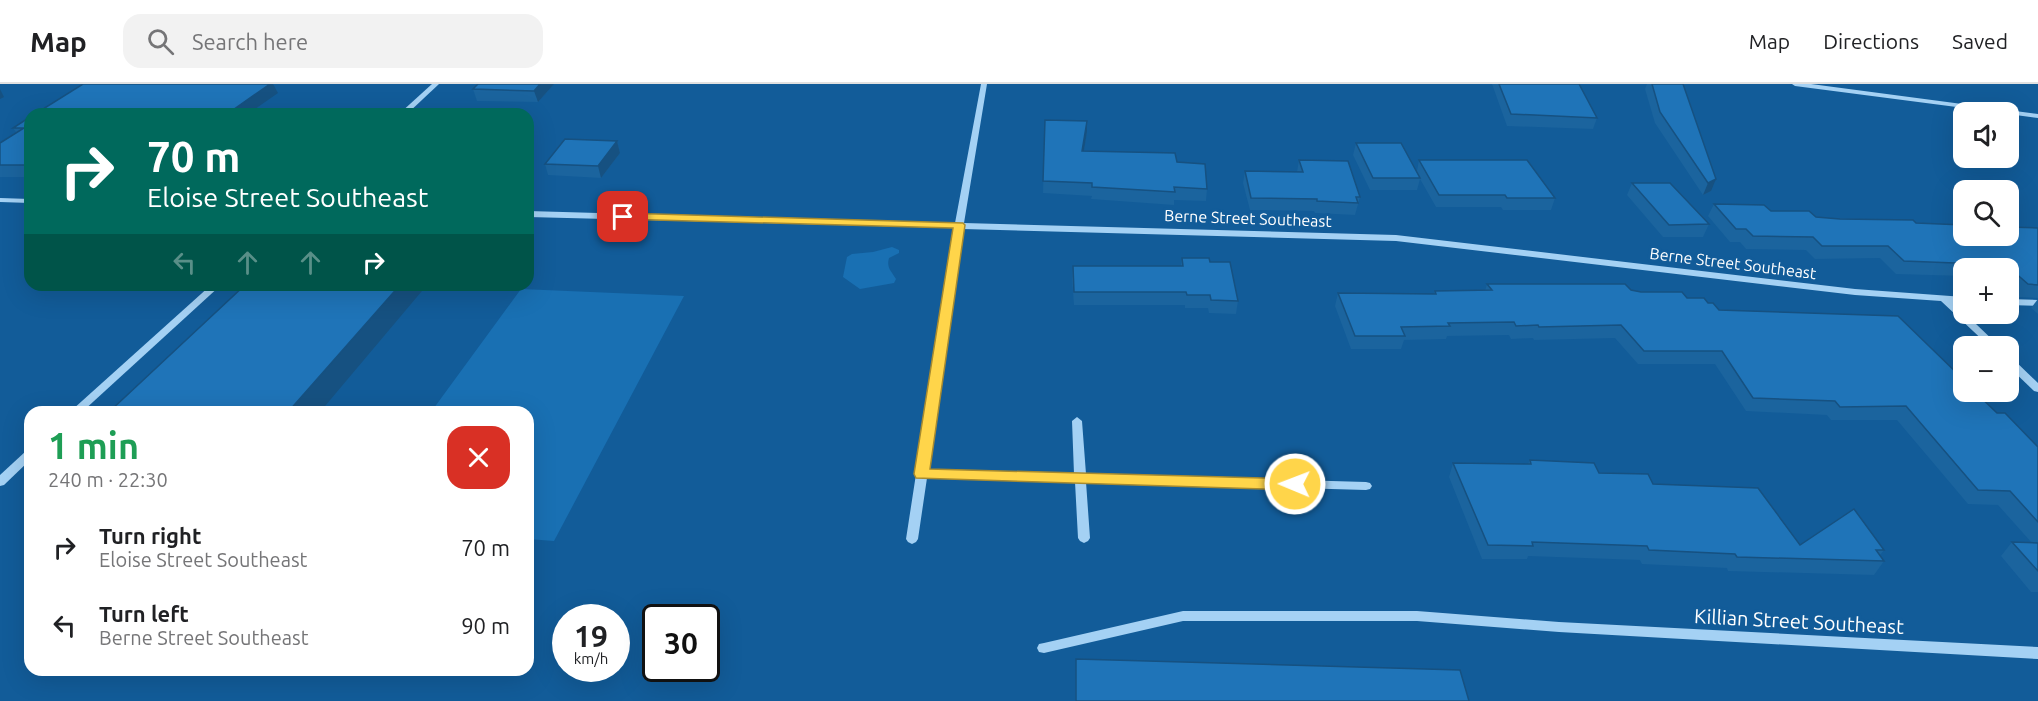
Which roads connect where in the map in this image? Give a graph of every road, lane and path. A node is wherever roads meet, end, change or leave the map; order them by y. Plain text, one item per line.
1 (436, 84) edge
2 (984, 84) edge
3 (1794, 84) edge
4 (410, 108) edge
5 (2038, 116) edge
6 (0, 200) edge
7 (24, 201) edge
8 (534, 214) edge
9 (959, 225) junction
10 (209, 291) edge
11 (1945, 300) junction
12 (1953, 300) edge
13 (2019, 302) edge
14 (2038, 303) edge
15 (1983, 336) edge
16 (2019, 371) edge
17 (2038, 389) edge
18 (83, 406) edge
19 (1077, 421) dead end
20 (24, 460) edge
21 (922, 474) junction
22 (1080, 480) junction
23 (0, 482) edge
24 (1366, 486) dead end
25 (1084, 538) dead end
26 (912, 540) dead end
27 (1044, 648) dead end
28 (2038, 653) edge

1 - 4 street
2 - 9 street
3 - 5 street
6 - 7 street
8 - 9 street, Berne Street Southeast
9 - 11 street, Berne Street Southeast
9 - 21 street
10 - 18 street
11 - 12 street, Berne Street Southeast
11 - 15 street
13 - 14 street
16 - 17 street
19 - 22 street
20 - 23 street
21 - 22 street
21 - 26 street
22 - 24 street
22 - 25 street
27 - 28 street, Killian Street Southeast

